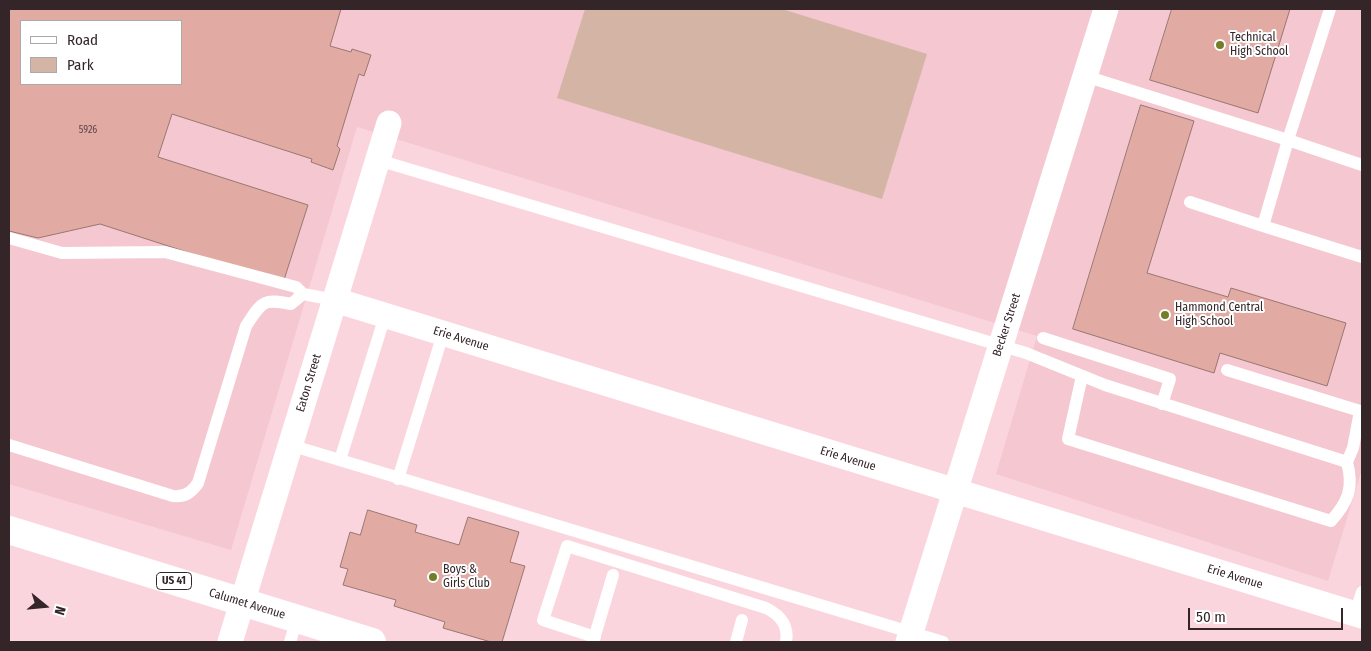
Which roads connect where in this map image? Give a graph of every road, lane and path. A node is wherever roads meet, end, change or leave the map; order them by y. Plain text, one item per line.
1 (1106, 9) edge
2 (1330, 9) edge
3 (1085, 76) junction
4 (389, 123) dead end
5 (1288, 140) junction
6 (378, 160) junction
7 (1362, 166) edge
8 (1190, 202) dead end
9 (1263, 226) junction
10 (9, 238) edge
11 (1362, 257) edge
12 (303, 294) junction
13 (335, 300) junction
14 (385, 316) junction
15 (444, 334) junction
16 (1043, 338) dead end
17 (1000, 346) junction
18 (1227, 370) dead end
19 (1082, 376) junction
20 (1162, 404) junction
21 (1360, 426) edge
22 (9, 445) edge
23 (290, 445) junction
24 (340, 460) junction
25 (1347, 462) junction
26 (398, 478) junction
27 (955, 491) junction
28 (9, 530) edge
29 (613, 575) dead end
30 (242, 602) junction
31 (1360, 608) edge
32 (742, 620) dead end
33 (294, 631) edge
34 (910, 637) edge
35 (594, 640) edge
36 (230, 642) edge
37 (372, 642) edge
38 (736, 642) edge
39 (786, 642) edge
40 (944, 642) edge

1 - 3 street, Becker Street
2 - 5 lane
3 - 5 lane
3 - 17 street, Becker Street
4 - 6 street, Eaton Street
5 - 7 lane
5 - 9 lane
6 - 13 street, Eaton Street
6 - 17 lane
8 - 9 lane
9 - 11 lane
10 - 12 lane
12 - 13 lane
12 - 22 lane
13 - 14 street, Erie Avenue
13 - 23 street, Eaton Street
14 - 15 street, Erie Avenue
14 - 24 lane
15 - 26 lane
15 - 27 street, Erie Avenue
16 - 20 lane
17 - 19 lane
17 - 27 street, Becker Street
18 - 21 lane
19 - 20 lane
19 - 25 lane
20 - 25 lane
21 - 25 lane
23 - 24 lane
23 - 30 street, Eaton Street
24 - 26 lane
26 - 34 lane
27 - 31 street, Erie Avenue
27 - 34 street, Becker Street
28 - 30 main road, Calumet Avenue / US 41
29 - 35 lane
30 - 33 main road, Calumet Avenue / US 41
30 - 36 street, Eaton Street
32 - 38 lane
33 - 37 main road, Calumet Avenue / US 41
34 - 40 lane
35 - 39 lane

